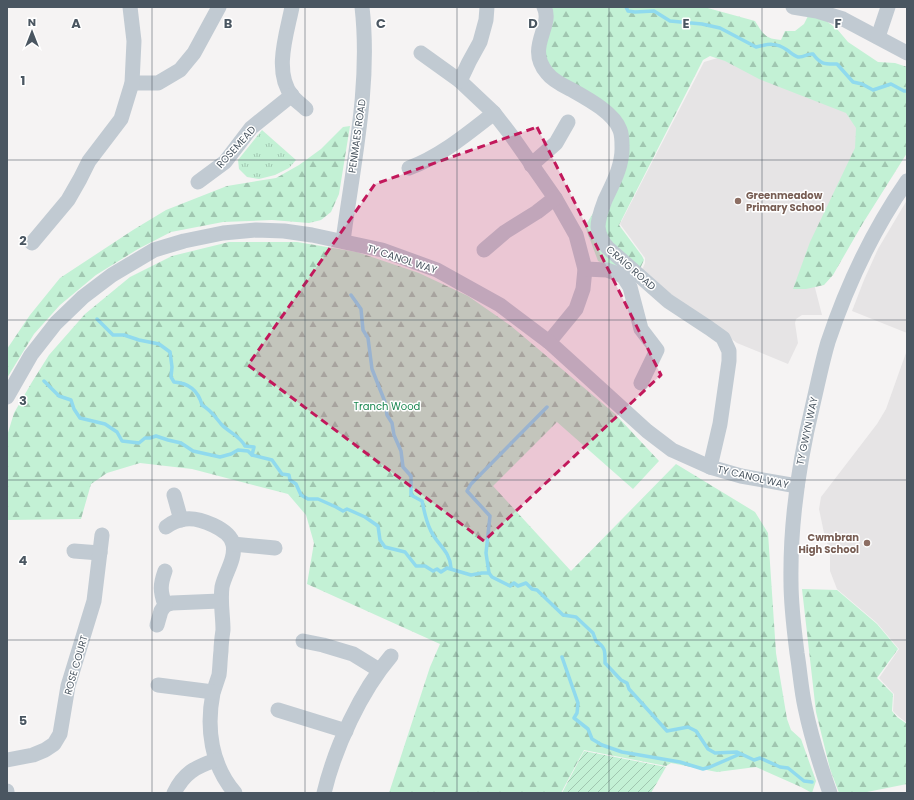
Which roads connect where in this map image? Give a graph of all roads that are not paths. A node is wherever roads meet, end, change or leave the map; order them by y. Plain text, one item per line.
1 (130, 7) edge
2 (219, 7) edge
3 (292, 7) edge
4 (362, 7) edge
5 (487, 7) edge
6 (544, 7) edge
7 (793, 7) edge
8 (888, 7) edge
9 (878, 37) junction
10 (421, 53) dead end
11 (907, 54) edge
12 (460, 81) junction
13 (132, 83) junction
14 (292, 95) junction
15 (306, 109) dead end
16 (494, 113) junction
17 (568, 122) dead end
18 (531, 165) junction
19 (409, 168) dead end
20 (907, 180) edge
21 (198, 182) dead end
22 (555, 198) junction
23 (343, 241) junction
24 (32, 243) dead end
25 (484, 250) dead end
26 (585, 269) junction
27 (549, 342) junction
28 (641, 383) dead end
29 (7, 397) edge
30 (710, 467) junction
31 (797, 486) junction
32 (174, 495) dead end
33 (181, 520) junction
34 (166, 527) dead end
35 (102, 535) dead end
36 (233, 544) junction
37 (276, 548) dead end
38 (74, 550) dead end
39 (100, 553) junction
40 (165, 571) dead end
41 (220, 602) junction
42 (165, 605) junction
43 (157, 625) dead end
44 (303, 641) dead end
45 (391, 656) dead end
46 (379, 670) junction
47 (158, 685) dead end
48 (213, 692) junction
49 (278, 710) dead end
50 (346, 732) junction
51 (7, 760) edge
52 (216, 760) junction
53 (174, 793) edge
54 (235, 793) edge
55 (324, 793) edge
56 (830, 793) edge

1 - 13 street
2 - 13 street
3 - 14 street
4 - 23 street, PENMAES ROAD
5 - 12 street
6 - 30 street, CRAIG ROAD
7 - 9 street
8 - 9 street
9 - 11 street
10 - 12 street
12 - 16 street
13 - 24 street
14 - 15 street
14 - 21 street, ROSEMEAD
16 - 18 street
16 - 19 street
17 - 18 street
18 - 22 street
20 - 31 street, TY GWYN WAY
22 - 25 street
22 - 26 street
23 - 27 street, TY CANOL WAY
23 - 29 street, TY CANOL WAY
26 - 27 street
26 - 28 street
27 - 30 street, TY CANOL WAY
30 - 31 street, TY CANOL WAY
31 - 56 street, TY GWYN WAY
32 - 33 street
33 - 34 street
33 - 36 street
35 - 39 street, ROSE COURT
36 - 37 street
36 - 41 street
38 - 39 street
39 - 51 street, ROSE COURT
40 - 42 street
41 - 42 street
41 - 48 street
42 - 43 street
44 - 46 street
45 - 46 street
46 - 50 street
47 - 48 street
48 - 52 street
49 - 50 street
50 - 55 street
52 - 53 street
52 - 54 street

